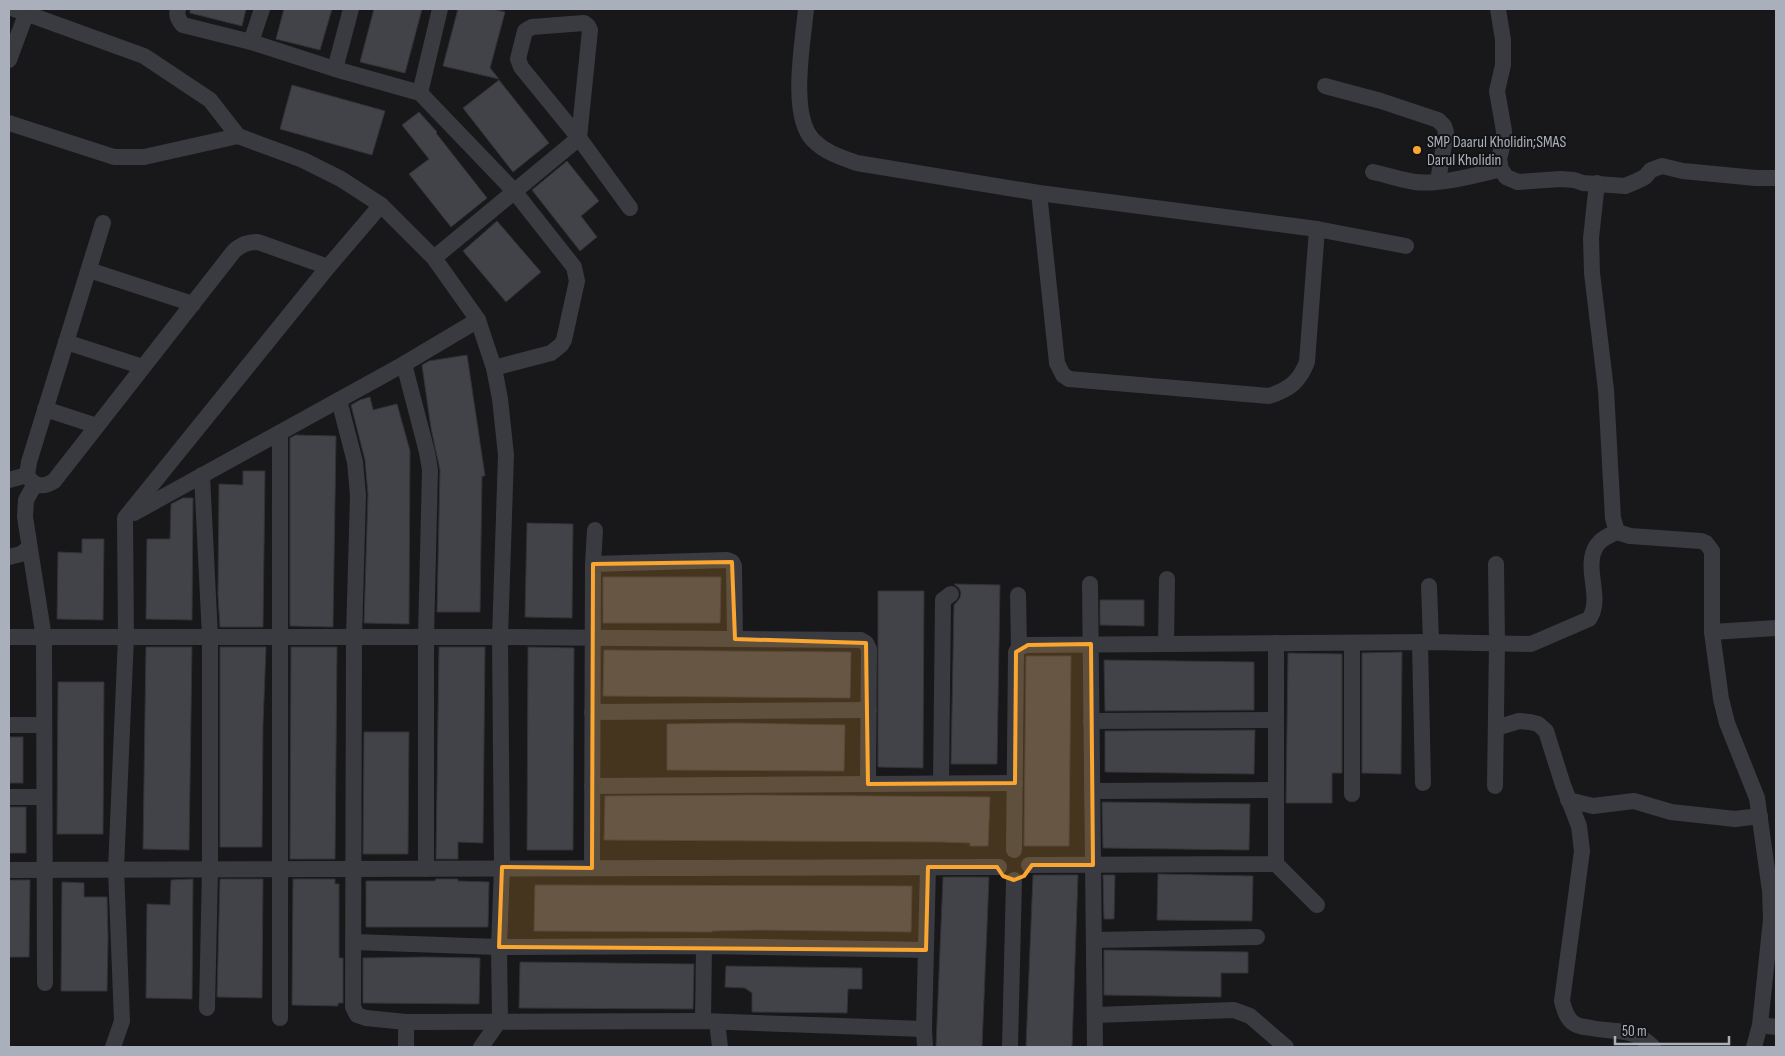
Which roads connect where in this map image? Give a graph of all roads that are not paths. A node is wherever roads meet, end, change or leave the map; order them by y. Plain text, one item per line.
1 (178, 9) edge
2 (262, 9) edge
3 (351, 9) edge
4 (440, 9) edge
5 (806, 9) edge
6 (1498, 9) edge
7 (23, 10) edge
8 (251, 42) junction
9 (9, 60) edge
10 (335, 69) junction
11 (1325, 86) dead end
12 (420, 93) junction
13 (9, 123) edge
14 (238, 136) junction
15 (579, 138) junction
16 (1501, 169) junction
17 (1373, 172) dead end
18 (1776, 178) edge
19 (1438, 181) junction
20 (1597, 183) junction
21 (514, 191) junction
22 (1039, 193) junction
23 (381, 205) junction
24 (630, 208) dead end
25 (103, 223) dead end
26 (1318, 229) junction
27 (1406, 246) dead end
28 (434, 258) junction
29 (328, 266) junction
30 (89, 270) junction
31 (193, 304) junction
32 (478, 320) junction
33 (66, 342) junction
34 (404, 364) junction
35 (143, 367) junction
36 (494, 368) junction
37 (339, 400) junction
38 (45, 409) junction
39 (97, 426) junction
40 (280, 433) junction
41 (202, 475) junction
42 (9, 480) edge
43 (31, 480) junction
44 (125, 518) junction
45 (596, 530) dead end
46 (1618, 532) junction
47 (29, 548) junction
48 (9, 557) edge
49 (593, 564) junction
50 (1496, 564) dead end
51 (1167, 579) dead end
52 (1090, 584) dead end
53 (1429, 586) dead end
54 (951, 594) dead end
55 (1018, 595) dead end
56 (1776, 628) edge
57 (1712, 632) junction
58 (9, 637) edge
59 (126, 637) junction
60 (210, 637) junction
61 (281, 637) junction
62 (354, 637) junction
63 (426, 637) junction
64 (500, 637) junction
65 (44, 638) junction
66 (592, 639) junction
67 (735, 639) junction
68 (1497, 642) junction
69 (1276, 643) junction
70 (1352, 643) junction
71 (1425, 643) junction
72 (1090, 644) junction
73 (1166, 644) junction
74 (1019, 647) junction
75 (870, 710) junction
76 (592, 712) junction
77 (1276, 720) junction
78 (1091, 721) junction
79 (9, 725) edge
80 (44, 725) junction
81 (1496, 728) junction
82 (1015, 783) junction
83 (1423, 783) dead end
84 (868, 784) junction
85 (941, 784) junction
86 (592, 786) junction
87 (1495, 786) dead end
88 (1276, 790) junction
89 (1092, 791) junction
90 (1352, 794) dead end
91 (9, 797) edge
92 (44, 797) junction
93 (1568, 800) junction
94 (1760, 816) junction
95 (1014, 850) junction
96 (1276, 864) junction
97 (1029, 865) junction
98 (1093, 865) junction
99 (502, 867) junction
100 (928, 867) junction
101 (999, 867) junction
102 (592, 868) junction
103 (116, 869) junction
104 (354, 869) junction
105 (426, 869) junction
106 (9, 870) edge
107 (44, 870) junction
108 (210, 870) junction
109 (280, 870) junction
110 (1014, 880) junction
111 (1318, 904) dead end
112 (1257, 937) dead end
113 (1094, 940) junction
114 (354, 942) junction
115 (704, 946) junction
116 (499, 947) junction
117 (926, 950) junction
118 (45, 983) dead end
119 (207, 1008) dead end
120 (1095, 1015) junction
121 (280, 1018) dead end
122 (500, 1020) junction
123 (406, 1022) junction
124 (710, 1022) junction
125 (1760, 1025) junction
126 (1776, 1027) edge
127 (924, 1029) junction
128 (113, 1047) edge
129 (406, 1047) edge
130 (481, 1047) edge
131 (720, 1047) edge
132 (925, 1047) edge
133 (1010, 1047) edge
134 (1095, 1047) edge
135 (1286, 1047) edge
136 (1653, 1047) edge
137 (1754, 1047) edge

1 - 8 street
2 - 8 street
3 - 10 street
4 - 12 street
5 - 22 street
6 - 16 street
7 - 9 street
7 - 14 street
8 - 10 street
10 - 12 street
11 - 19 street
12 - 21 street
13 - 14 street
14 - 23 street
15 - 15 street
15 - 21 street
15 - 24 street
16 - 19 street
16 - 20 street
17 - 19 street
18 - 20 street
20 - 46 street
21 - 28 street
21 - 36 street
22 - 26 street
22 - 26 street
23 - 28 street
23 - 29 street
25 - 30 street
26 - 27 street
28 - 32 street
29 - 31 street
29 - 44 street
30 - 31 street
30 - 33 street
31 - 35 street
32 - 34 street
32 - 36 street
33 - 35 street
33 - 38 street
34 - 37 street
34 - 63 street
35 - 39 street
36 - 64 street
37 - 40 street
37 - 62 street
38 - 39 street
38 - 43 street
39 - 43 street
40 - 41 street
40 - 61 street
41 - 44 street
41 - 60 street
42 - 43 street
43 - 47 street
44 - 59 street
45 - 49 street
46 - 57 street
46 - 68 street
47 - 48 street
47 - 65 street
49 - 66 street
49 - 67 street
50 - 68 street
51 - 73 street
52 - 72 street
53 - 71 street
54 - 85 street
55 - 74 street
56 - 57 street
57 - 94 street
58 - 65 street
59 - 60 street
59 - 65 street
59 - 103 street
60 - 61 street
60 - 108 street
61 - 62 street
61 - 109 street
62 - 63 street
62 - 104 street
63 - 64 street
63 - 105 street
64 - 66 street
64 - 99 street
65 - 80 street
66 - 67 street
66 - 76 street
67 - 75 street
68 - 71 street
68 - 81 street
69 - 70 street
69 - 73 street
69 - 77 street
70 - 71 street
70 - 90 street
71 - 83 street
72 - 73 street
72 - 74 street
72 - 78 street
74 - 82 street
75 - 76 street
75 - 84 street
76 - 86 street
77 - 78 street
77 - 88 street
78 - 89 street
79 - 80 street
80 - 92 street
81 - 87 street
81 - 93 street
82 - 85 street
82 - 95 street
84 - 85 street
84 - 86 street
86 - 102 street
88 - 89 street
88 - 96 street
89 - 98 street
91 - 92 street
92 - 107 street
93 - 94 street
93 - 136 street
94 - 125 street
95 - 97 street
95 - 101 street
96 - 98 street
96 - 111 street
97 - 98 street
97 - 110 street
98 - 113 street
99 - 102 street
99 - 105 street
99 - 116 street
100 - 101 street
100 - 102 street
100 - 117 street
101 - 110 street
103 - 107 street
103 - 108 street
103 - 128 street
104 - 105 street
104 - 109 street
104 - 114 street
106 - 107 street
107 - 118 street
108 - 109 street
108 - 119 street
109 - 121 street
110 - 133 street
112 - 113 street
113 - 120 street
114 - 116 street
114 - 123 street
115 - 116 street
115 - 117 street
115 - 124 street
116 - 122 street
117 - 127 street
120 - 134 street
120 - 135 street
122 - 123 street
122 - 124 street
122 - 130 street
123 - 129 street
124 - 127 street
124 - 131 street
125 - 126 street
125 - 137 street
127 - 132 street

